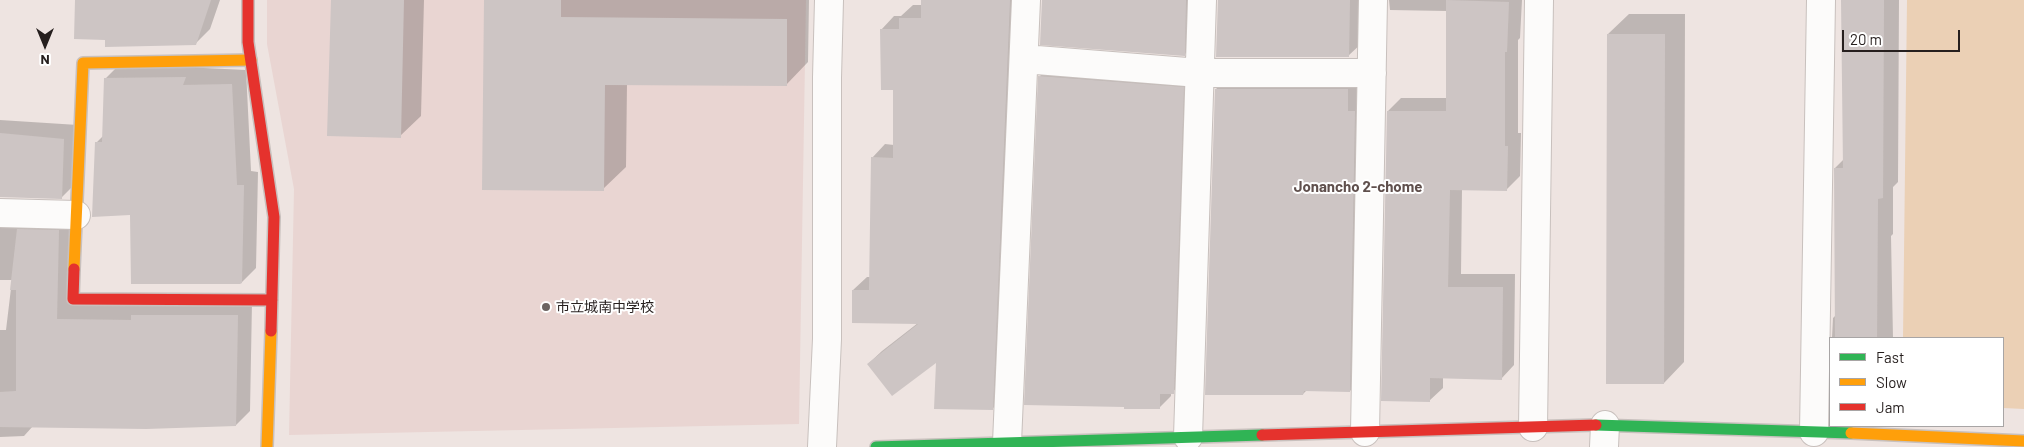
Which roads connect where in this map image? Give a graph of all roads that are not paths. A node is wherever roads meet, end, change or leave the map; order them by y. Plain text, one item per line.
1 (248, 0) edge
2 (829, 0) edge
3 (1026, 0) edge
4 (1202, 0) edge
5 (1373, 0) edge
6 (1539, 0) edge
7 (1821, 0) edge
8 (1024, 59) junction
9 (251, 60) junction
10 (1200, 73) junction
11 (1372, 73) junction
12 (0, 213) edge
13 (76, 215) junction
14 (272, 300) junction
15 (1533, 427) junction
16 (1365, 432) junction
17 (1814, 432) junction
18 (1605, 436) edge
19 (1188, 438) junction
20 (1751, 438) edge
21 (1396, 439) edge
22 (2024, 441) edge
23 (1248, 442) edge
24 (1919, 442) edge
25 (1007, 443) junction
26 (1092, 444) edge
27 (267, 447) edge
28 (822, 447) edge
29 (876, 447) edge

1 - 9 street
2 - 28 street
3 - 8 street
4 - 10 street
5 - 11 street
6 - 15 street
7 - 17 street
8 - 10 street
8 - 25 street
9 - 13 street
9 - 14 street
10 - 11 street
10 - 19 street
11 - 16 street
12 - 13 street
13 - 14 street
14 - 27 street
15 - 18 street
15 - 21 street
16 - 21 street
16 - 23 street
17 - 20 street
17 - 24 street
18 - 20 street
19 - 23 street
19 - 26 street
22 - 24 street
25 - 26 street
25 - 29 street

